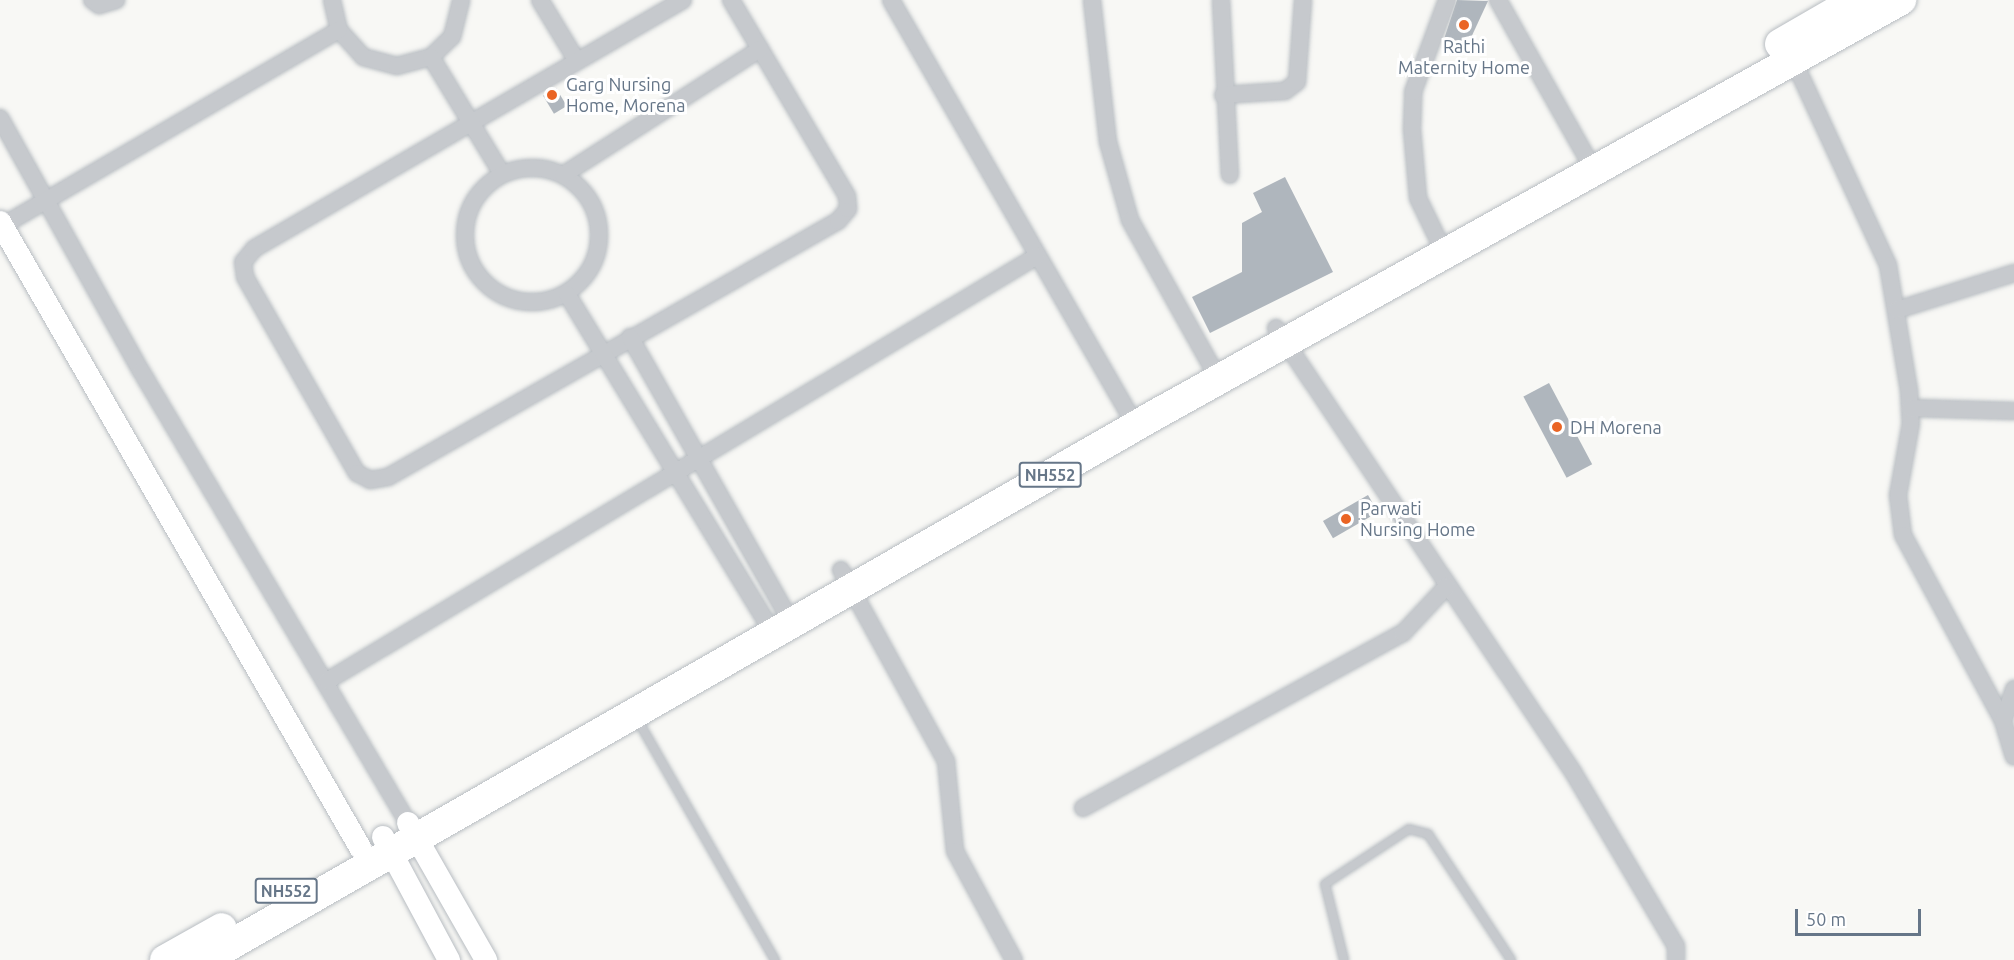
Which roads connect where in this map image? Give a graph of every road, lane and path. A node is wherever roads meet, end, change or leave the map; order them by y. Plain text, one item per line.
1 (92, 0) edge
2 (116, 0) edge
3 (332, 0) edge
4 (461, 0) edge
5 (540, 0) edge
6 (683, 0) edge
7 (731, 0) edge
8 (891, 0) edge
9 (1092, 0) edge
10 (1221, 0) edge
11 (1303, 0) edge
12 (1447, 0) edge
13 (1498, 0) edge
14 (1856, 0) edge
15 (1901, 0) edge
16 (339, 30) junction
17 (452, 37) junction
18 (760, 49) junction
19 (1788, 50) junction
20 (431, 57) junction
21 (578, 61) junction
22 (444, 77) junction
23 (1223, 95) junction
24 (0, 118) edge
25 (474, 121) junction
26 (1590, 164) junction
27 (502, 174) junction
28 (563, 175) junction
29 (1230, 175) dead end
30 (51, 201) junction
31 (1, 225) edge
32 (1441, 249) junction
33 (1038, 256) junction
34 (2014, 273) edge
35 (567, 294) junction
36 (1897, 310) junction
37 (1281, 336) junction
38 (630, 337) junction
39 (602, 352) junction
40 (1215, 372) junction
41 (1910, 408) junction
42 (2014, 411) edge
43 (1132, 418) junction
44 (698, 459) junction
45 (677, 472) junction
46 (845, 580) junction
47 (1447, 586) junction
48 (778, 620) junction
49 (327, 681) junction
50 (2014, 689) edge
51 (634, 713) junction
52 (2003, 721) junction
53 (2014, 756) edge
54 (1083, 808) dead end
55 (392, 840) junction
56 (165, 960) edge
57 (204, 960) edge
58 (449, 960) edge
59 (486, 960) edge
60 (775, 960) edge
61 (1014, 960) edge
62 (1344, 960) edge
63 (1511, 960) edge
64 (1676, 960) edge

1 - 2 street
3 - 16 street
4 - 17 street
5 - 21 street
6 - 21 street
7 - 18 street
8 - 33 street
9 - 40 street
10 - 23 street
11 - 23 street
12 - 32 street
13 - 26 street
14 - 19 highway, NH552
15 - 19 highway, NH552
16 - 20 street
16 - 30 street
17 - 20 street
17 - 22 street
18 - 28 street
18 - 38 street
19 - 26 highway, NH552
19 - 36 street
20 - 22 street
21 - 25 street
22 - 25 street
23 - 29 street
24 - 30 street
25 - 27 street
25 - 39 street
26 - 32 highway, NH552
27 - 28 street
27 - 35 street
28 - 35 street
30 - 31 street
30 - 49 street
31 - 55 street
32 - 37 highway, NH552
33 - 43 street
33 - 44 street
34 - 36 street
35 - 39 street
36 - 41 street
37 - 40 highway, NH552
37 - 47 street
38 - 39 street
38 - 44 street
39 - 45 street
40 - 43 highway, NH552
41 - 42 street
41 - 52 street
43 - 46 highway, NH552
44 - 45 street
44 - 48 street
45 - 48 street
45 - 49 street
46 - 48 highway, NH552
46 - 61 street
47 - 54 street
47 - 64 street
48 - 51 highway, NH552
48 - 55 highway, NH552
49 - 55 street
50 - 52 street
51 - 55 highway, NH552
51 - 60 lane
52 - 53 street
55 - 56 highway, NH552
55 - 57 highway, NH552
55 - 58 street
55 - 59 street
62 - 63 lane

